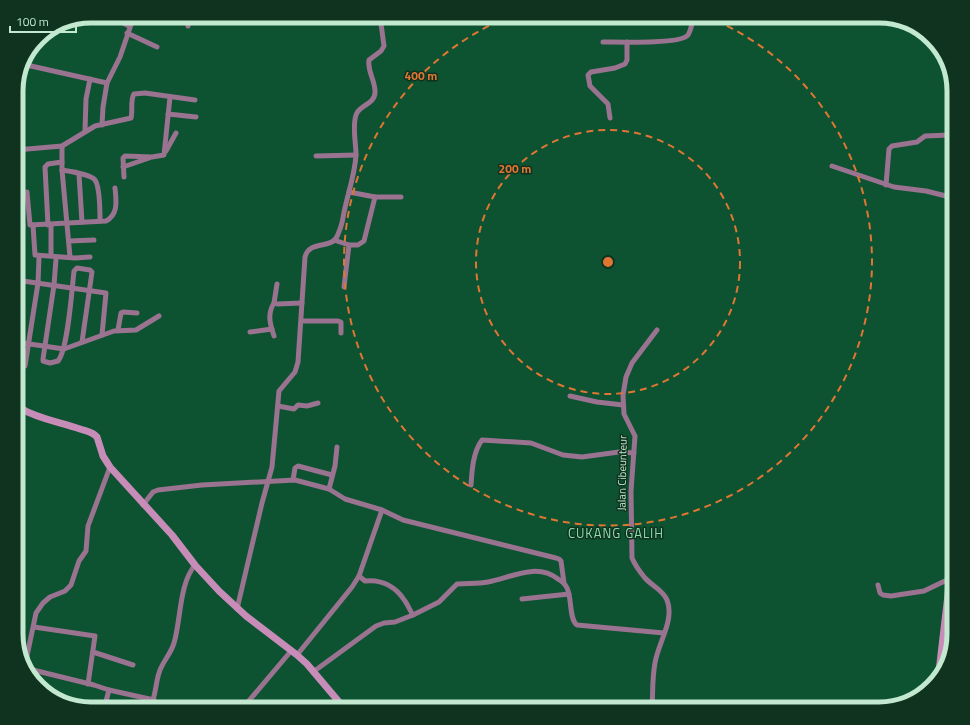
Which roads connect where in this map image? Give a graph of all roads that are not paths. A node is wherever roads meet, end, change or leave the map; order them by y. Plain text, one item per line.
1 (123, 23) edge
2 (130, 23) edge
3 (189, 23) edge
4 (381, 23) edge
5 (692, 23) edge
6 (129, 26) junction
7 (188, 26) dead end
8 (127, 33) junction
9 (603, 42) dead end
10 (627, 42) junction
11 (157, 47) dead end
12 (28, 65) edge
13 (90, 79) junction
14 (107, 83) junction
15 (170, 97) junction
16 (194, 100) dead end
17 (168, 114) junction
18 (196, 117) dead end
19 (610, 118) dead end
20 (102, 124) junction
21 (85, 131) junction
22 (167, 132) junction
23 (947, 135) edge
24 (62, 146) junction
25 (23, 149) edge
26 (165, 152) junction
27 (356, 155) junction
28 (316, 156) dead end
29 (152, 157) junction
30 (62, 162) junction
31 (832, 166) dead end
32 (123, 167) junction
33 (62, 170) junction
34 (79, 174) junction
35 (124, 177) dead end
36 (886, 185) junction
37 (115, 188) dead end
38 (27, 192) dead end
39 (349, 192) junction
40 (947, 196) edge
41 (375, 197) junction
42 (401, 198) dead end
43 (100, 221) junction
44 (82, 222) junction
45 (67, 224) junction
46 (33, 225) junction
47 (49, 225) junction
48 (94, 240) dead end
49 (334, 240) junction
50 (69, 241) junction
51 (349, 245) junction
52 (53, 257) junction
53 (70, 257) junction
54 (90, 257) dead end
55 (39, 258) dead end
56 (23, 281) edge
57 (38, 283) junction
58 (277, 284) dead end
59 (54, 286) junction
60 (344, 287) dead end
61 (72, 288) junction
62 (90, 290) junction
63 (274, 303) junction
64 (302, 303) junction
65 (137, 313) dead end
66 (159, 316) dead end
67 (302, 320) junction
68 (272, 329) junction
69 (118, 330) junction
70 (657, 330) dead end
71 (250, 332) dead end
72 (341, 333) dead end
73 (102, 335) junction
74 (274, 336) dead end
75 (82, 342) junction
76 (23, 343) edge
77 (29, 344) junction
78 (45, 346) junction
79 (64, 349) junction
80 (25, 366) dead end
81 (570, 396) dead end
82 (318, 403) dead end
83 (623, 405) junction
84 (278, 406) junction
85 (23, 413) edge
86 (337, 447) dead end
87 (634, 453) junction
88 (110, 467) junction
89 (332, 475) junction
90 (293, 480) junction
91 (269, 482) junction
92 (471, 485) dead end
93 (329, 489) junction
94 (143, 505) junction
95 (382, 510) junction
96 (195, 565) junction
97 (359, 576) junction
98 (947, 580) edge
99 (564, 584) junction
100 (878, 585) dead end
101 (569, 594) junction
102 (947, 597) edge
103 (522, 599) dead end
104 (237, 609) junction
105 (413, 615) junction
106 (34, 628) junction
107 (664, 633) junction
108 (93, 652) junction
109 (294, 653) junction
110 (27, 657) edge
111 (940, 664) edge
112 (133, 665) dead end
113 (34, 671) edge
114 (313, 672) junction
115 (88, 684) junction
116 (109, 690) junction
117 (154, 700) joint
118 (106, 702) edge
119 (248, 702) edge
120 (339, 702) edge
121 (652, 702) edge

1 - 6 street
2 - 6 street
3 - 7 street
4 - 27 street
5 - 10 street
6 - 8 street
8 - 11 street
8 - 14 street
9 - 10 street
10 - 19 street
12 - 13 street
13 - 14 street
13 - 21 street
14 - 20 street
15 - 16 street
15 - 17 street
15 - 20 street
17 - 18 street
17 - 22 street
20 - 21 street
21 - 24 street
22 - 26 street
22 - 26 street
23 - 36 street
24 - 25 street
24 - 30 street
26 - 29 street
27 - 28 street
27 - 39 street
29 - 32 street
29 - 32 street
30 - 33 street
30 - 47 street
31 - 36 street
32 - 35 street
33 - 34 street
33 - 45 street
34 - 43 street
34 - 44 street
36 - 40 street
37 - 43 street
38 - 46 street
39 - 41 street
39 - 49 street
41 - 42 street
41 - 51 street
43 - 44 street
44 - 45 street
45 - 47 street
45 - 50 street
46 - 47 street
46 - 52 street
47 - 52 street
48 - 50 street
49 - 51 street
49 - 64 street
50 - 53 street
51 - 60 street
52 - 53 street
52 - 59 street
53 - 54 street
55 - 57 street
56 - 57 street
57 - 59 street
57 - 77 street
58 - 63 street
59 - 61 street
59 - 78 street
61 - 62 street
61 - 62 street
61 - 79 street
62 - 73 street
62 - 75 street
63 - 64 street
63 - 68 street
64 - 67 street
65 - 69 street
66 - 69 street
67 - 72 street
67 - 84 street
68 - 71 street
68 - 74 street
69 - 73 street
70 - 83 street, Jalan Cibeunteur
73 - 75 street
75 - 79 street
76 - 77 street
77 - 78 street
77 - 80 street
78 - 79 street
78 - 79 street
81 - 83 street
82 - 84 street
83 - 87 street, Jalan Cibeunteur
84 - 91 street
85 - 88 street
86 - 89 street
87 - 92 street
87 - 107 street, Jalan Cibeunteur
88 - 94 street
88 - 106 street
89 - 90 street
89 - 93 street
90 - 91 street
90 - 93 street
91 - 94 street
91 - 104 street
93 - 95 street
94 - 96 street
95 - 97 street
95 - 99 street
96 - 104 street
96 - 117 street
97 - 105 street
97 - 109 street
98 - 100 street
99 - 101 street
99 - 105 street
101 - 103 street
101 - 107 street
102 - 111 street
104 - 109 street
105 - 114 street
106 - 108 street
106 - 110 street
107 - 121 street, Jalan Cibeunteur
108 - 112 street
108 - 115 street
109 - 114 street
109 - 119 street
113 - 115 street
114 - 120 street
115 - 116 street
116 - 117 street
116 - 118 street

